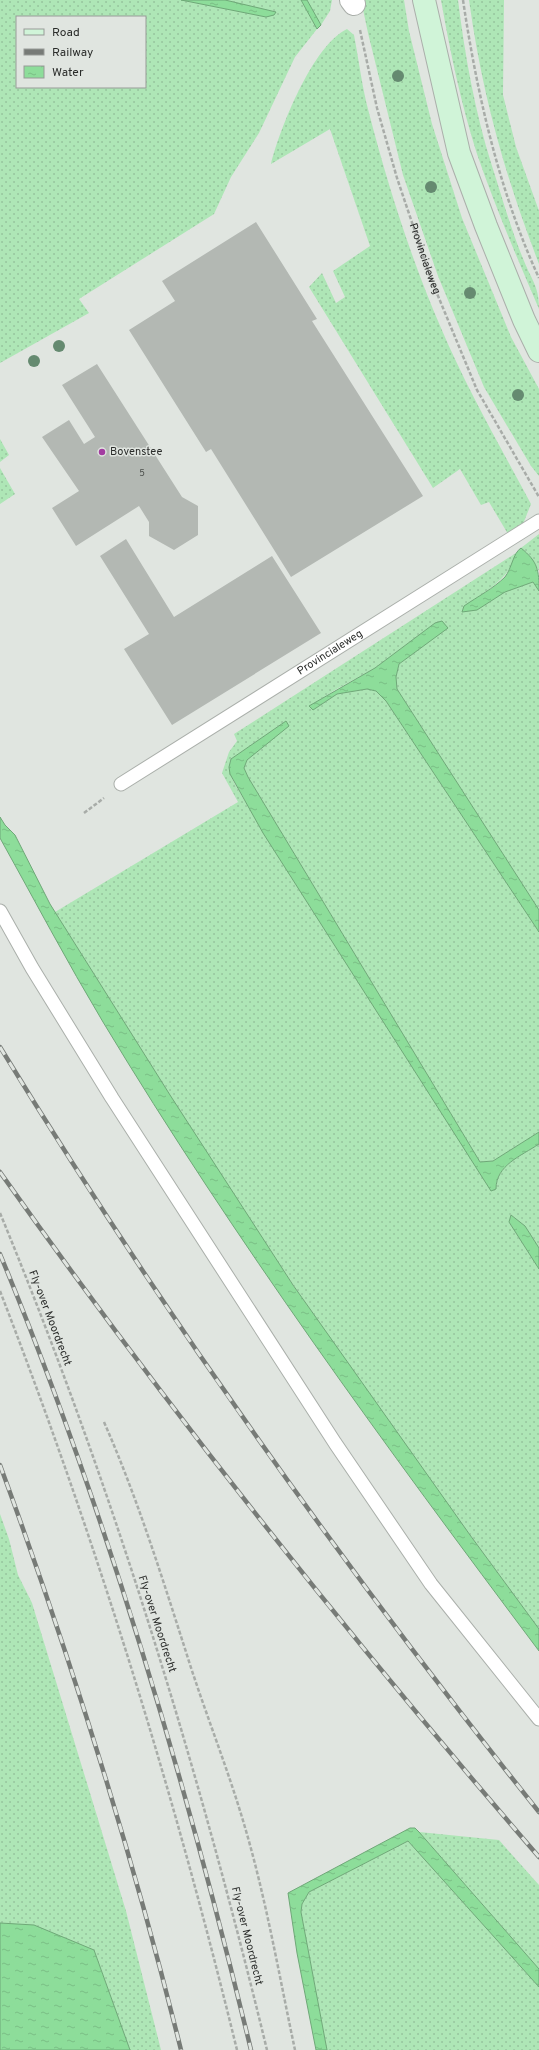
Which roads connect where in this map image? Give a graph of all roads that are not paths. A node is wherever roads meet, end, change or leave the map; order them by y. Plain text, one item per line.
1 (424, 0) edge
2 (539, 351) edge
3 (539, 521) edge
4 (121, 784) dead end
5 (0, 911) edge
6 (539, 1719) edge

1 - 2 main road
3 - 4 lane, Provincialeweg
5 - 6 lane

